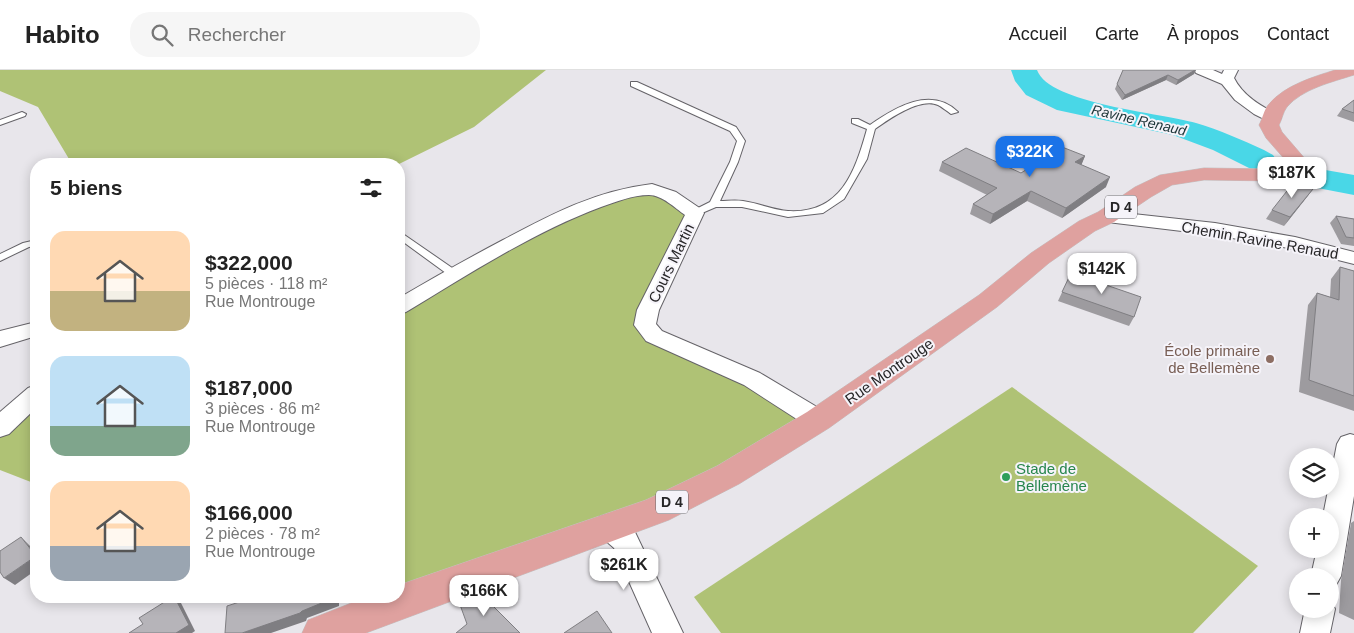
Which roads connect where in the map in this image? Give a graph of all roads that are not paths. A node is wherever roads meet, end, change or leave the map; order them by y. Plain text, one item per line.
1 (1201, 70) edge
2 (1354, 70) edge
3 (1230, 75) edge
4 (634, 84) dead end
5 (954, 112) dead end
6 (22, 114) dead end
7 (1274, 118) junction
8 (855, 121) dead end
9 (0, 123) edge
10 (871, 128) junction
11 (714, 204) junction
12 (696, 213) junction
13 (1106, 217) junction
14 (405, 238) edge
15 (30, 244) edge
16 (0, 258) edge
17 (1354, 258) edge
18 (454, 274) junction
19 (405, 303) edge
20 (30, 331) edge
21 (0, 339) edge
22 (30, 400) edge
23 (818, 420) junction
24 (0, 427) edge
25 (1350, 444) dead end
26 (609, 526) junction
27 (1327, 568) edge
28 (405, 600) edge
29 (396, 603) edge
30 (1318, 618) edge
31 (321, 633) edge
32 (668, 633) edge
33 (1315, 633) edge

1 - 3 street
2 - 7 main road
3 - 7 street
4 - 11 lane
5 - 10 lane
6 - 9 lane
7 - 13 main road, Rue Montrouge / D 4
8 - 10 lane
10 - 11 lane
11 - 12 lane
12 - 18 street, Cours Martin
12 - 23 street, Cours Martin
13 - 17 street, Chemin Ravine Renaud
13 - 23 main road, Rue Montrouge / D 4
14 - 18 lane
15 - 16 lane
18 - 19 street, Cours Martin
20 - 21 street
22 - 24 street
23 - 26 main road, Rue Montrouge / D 4
25 - 27 street
26 - 28 main road, Rue Montrouge / D 4
26 - 32 street
29 - 31 main road, Rue Montrouge / D 4
30 - 33 street

